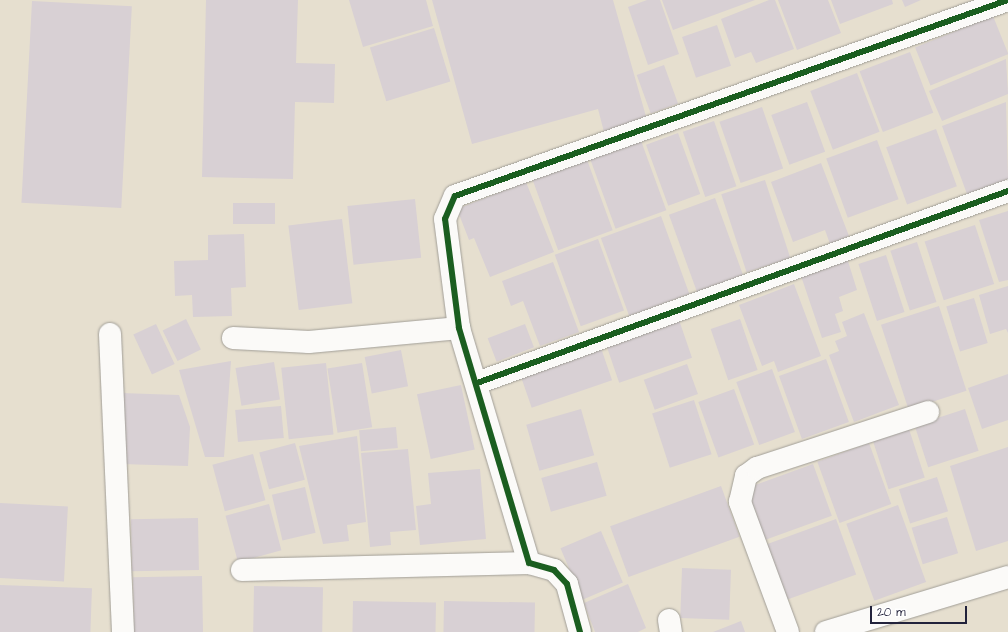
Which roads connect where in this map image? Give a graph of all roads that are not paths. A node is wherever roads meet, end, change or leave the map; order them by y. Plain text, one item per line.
1 (1008, 0) edge
2 (1008, 191) edge
3 (458, 328) junction
4 (110, 334) dead end
5 (233, 338) dead end
6 (477, 382) junction
7 (928, 412) dead end
8 (529, 563) junction
9 (242, 570) dead end
10 (1008, 577) edge
11 (123, 632) edge
12 (580, 632) edge
13 (788, 632) edge
14 (826, 632) edge

1 - 3 street
2 - 6 street
3 - 5 street
3 - 6 street
4 - 11 street
6 - 8 street
7 - 13 street
8 - 9 street
8 - 12 street
10 - 14 street

